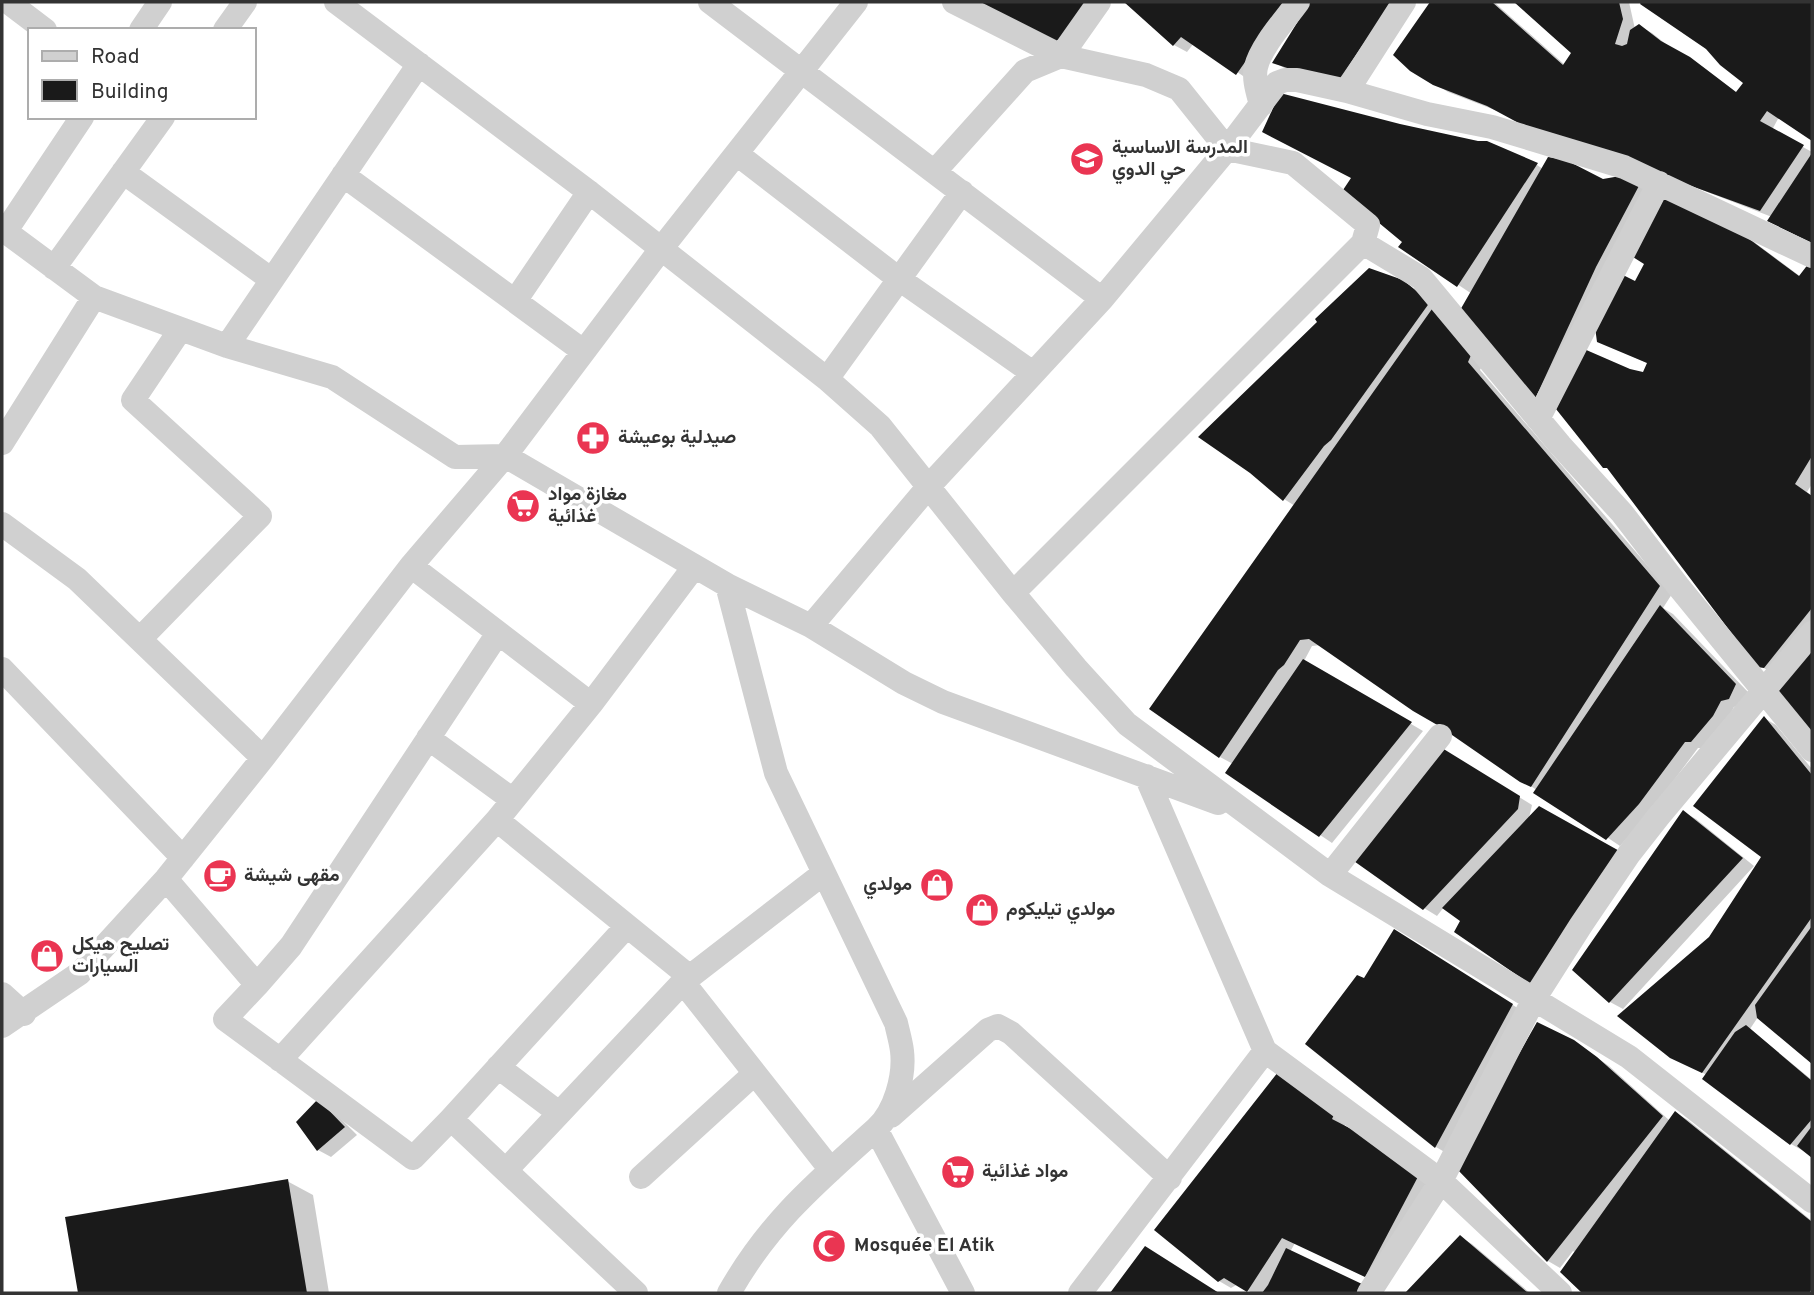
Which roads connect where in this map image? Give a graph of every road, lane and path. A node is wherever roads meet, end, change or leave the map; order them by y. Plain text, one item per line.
1 (8, 2) edge
2 (160, 2) edge
3 (245, 2) edge
4 (336, 2) edge
5 (710, 2) edge
6 (856, 2) edge
7 (954, 2) edge
8 (1099, 2) edge
9 (1298, 2) edge
10 (1404, 2) edge
11 (43, 28) edge
12 (142, 28) edge
13 (226, 28) edge
14 (1060, 55) junction
15 (419, 64) junction
16 (802, 70) junction
17 (1347, 90) junction
18 (1261, 105) junction
19 (81, 119) edge
20 (162, 119) edge
21 (1227, 149) junction
22 (737, 155) junction
23 (935, 171) junction
24 (123, 172) junction
25 (344, 175) junction
26 (1659, 183) junction
27 (589, 192) junction
28 (962, 192) junction
29 (3, 231) edge
30 (1363, 243) junction
31 (662, 249) junction
32 (1812, 256) edge
33 (54, 268) junction
34 (899, 279) junction
35 (272, 280) junction
36 (94, 297) junction
37 (1102, 299) junction
38 (515, 301) junction
39 (180, 330) junction
40 (227, 346) junction
41 (583, 351) junction
42 (1033, 373) junction
43 (827, 379) junction
44 (1538, 419) junction
45 (2, 443) edge
46 (505, 456) junction
47 (929, 486) junction
48 (2, 524) edge
49 (411, 566) junction
50 (694, 567) junction
51 (727, 585) junction
52 (1013, 593) junction
53 (811, 626) junction
54 (498, 633) junction
55 (1812, 633) edge
56 (140, 639) junction
57 (2, 669) edge
58 (1765, 691) junction
59 (591, 704) junction
60 (1440, 736) dead end
61 (428, 738) junction
62 (1812, 750) edge
63 (263, 758) junction
64 (1146, 776) junction
65 (513, 800) junction
66 (1242, 812) junction
67 (497, 820) junction
68 (183, 858) junction
69 (824, 873) junction
70 (1330, 876) junction
71 (166, 879) junction
72 (627, 926) junction
73 (686, 979) junction
74 (257, 985) junction
75 (2, 994) edge
76 (1534, 999) junction
77 (24, 1014) junction
78 (2, 1027) edge
79 (1265, 1051) junction
80 (281, 1060) junction
81 (498, 1067) junction
82 (754, 1074) junction
83 (559, 1113) junction
84 (451, 1119) junction
85 (880, 1126) junction
86 (506, 1170) junction
87 (831, 1170) junction
88 (642, 1177) dead end
89 (1170, 1178) junction
90 (1441, 1181) junction
91 (1812, 1200) edge
92 (636, 1293) edge
93 (729, 1293) edge
94 (963, 1293) edge
95 (1080, 1293) edge
96 (1370, 1293) edge
97 (1560, 1293) edge

1 - 11 street
2 - 12 street
3 - 13 street
4 - 15 street
5 - 16 street
6 - 16 street
7 - 14 street
8 - 14 street
9 - 18 street
10 - 17 street
14 - 21 street
14 - 23 street
15 - 25 street
15 - 27 street
16 - 22 street
16 - 23 street
17 - 18 street
17 - 26 street
18 - 21 street
19 - 29 street
20 - 24 street
21 - 30 street
21 - 37 street
22 - 31 street
22 - 34 street
23 - 28 street
24 - 33 street
24 - 35 street
25 - 35 street
25 - 38 street
26 - 32 street
26 - 44 street
27 - 31 street
27 - 38 street
28 - 34 street
28 - 37 street
29 - 33 street
30 - 44 street
30 - 52 street
31 - 41 street
31 - 43 street
33 - 36 street
34 - 42 street
34 - 43 street
35 - 40 street
36 - 39 street
36 - 45 street
37 - 42 street
38 - 41 street
39 - 40 street
39 - 56 street
40 - 46 street
41 - 46 street
42 - 47 street
43 - 47 street
44 - 58 street
46 - 49 street
46 - 50 street
47 - 52 street
47 - 53 street
48 - 56 street
49 - 54 street
49 - 63 street
50 - 51 street
50 - 59 street
51 - 53 street
51 - 69 street
52 - 66 street
53 - 64 street
54 - 59 street
54 - 61 street
55 - 58 street
56 - 63 street
57 - 68 street
58 - 62 street
58 - 76 street
59 - 65 street
60 - 70 street
61 - 65 street
61 - 74 street
63 - 68 street
64 - 66 street
64 - 79 street
65 - 67 street
66 - 70 street
67 - 72 street
67 - 80 street
68 - 71 street
69 - 73 street
69 - 85 street
70 - 76 street
71 - 74 street
71 - 77 street
72 - 73 street
72 - 81 street
73 - 82 street
73 - 83 street
74 - 80 street
75 - 77 street
76 - 90 street
76 - 91 street
77 - 78 street
79 - 89 street
79 - 90 street
80 - 84 street
81 - 83 street
81 - 84 street
82 - 87 street
82 - 88 street
83 - 86 street
84 - 86 street
85 - 87 street
85 - 89 street
85 - 94 street
86 - 92 street
87 - 93 street
89 - 95 street
90 - 96 street
90 - 97 street

